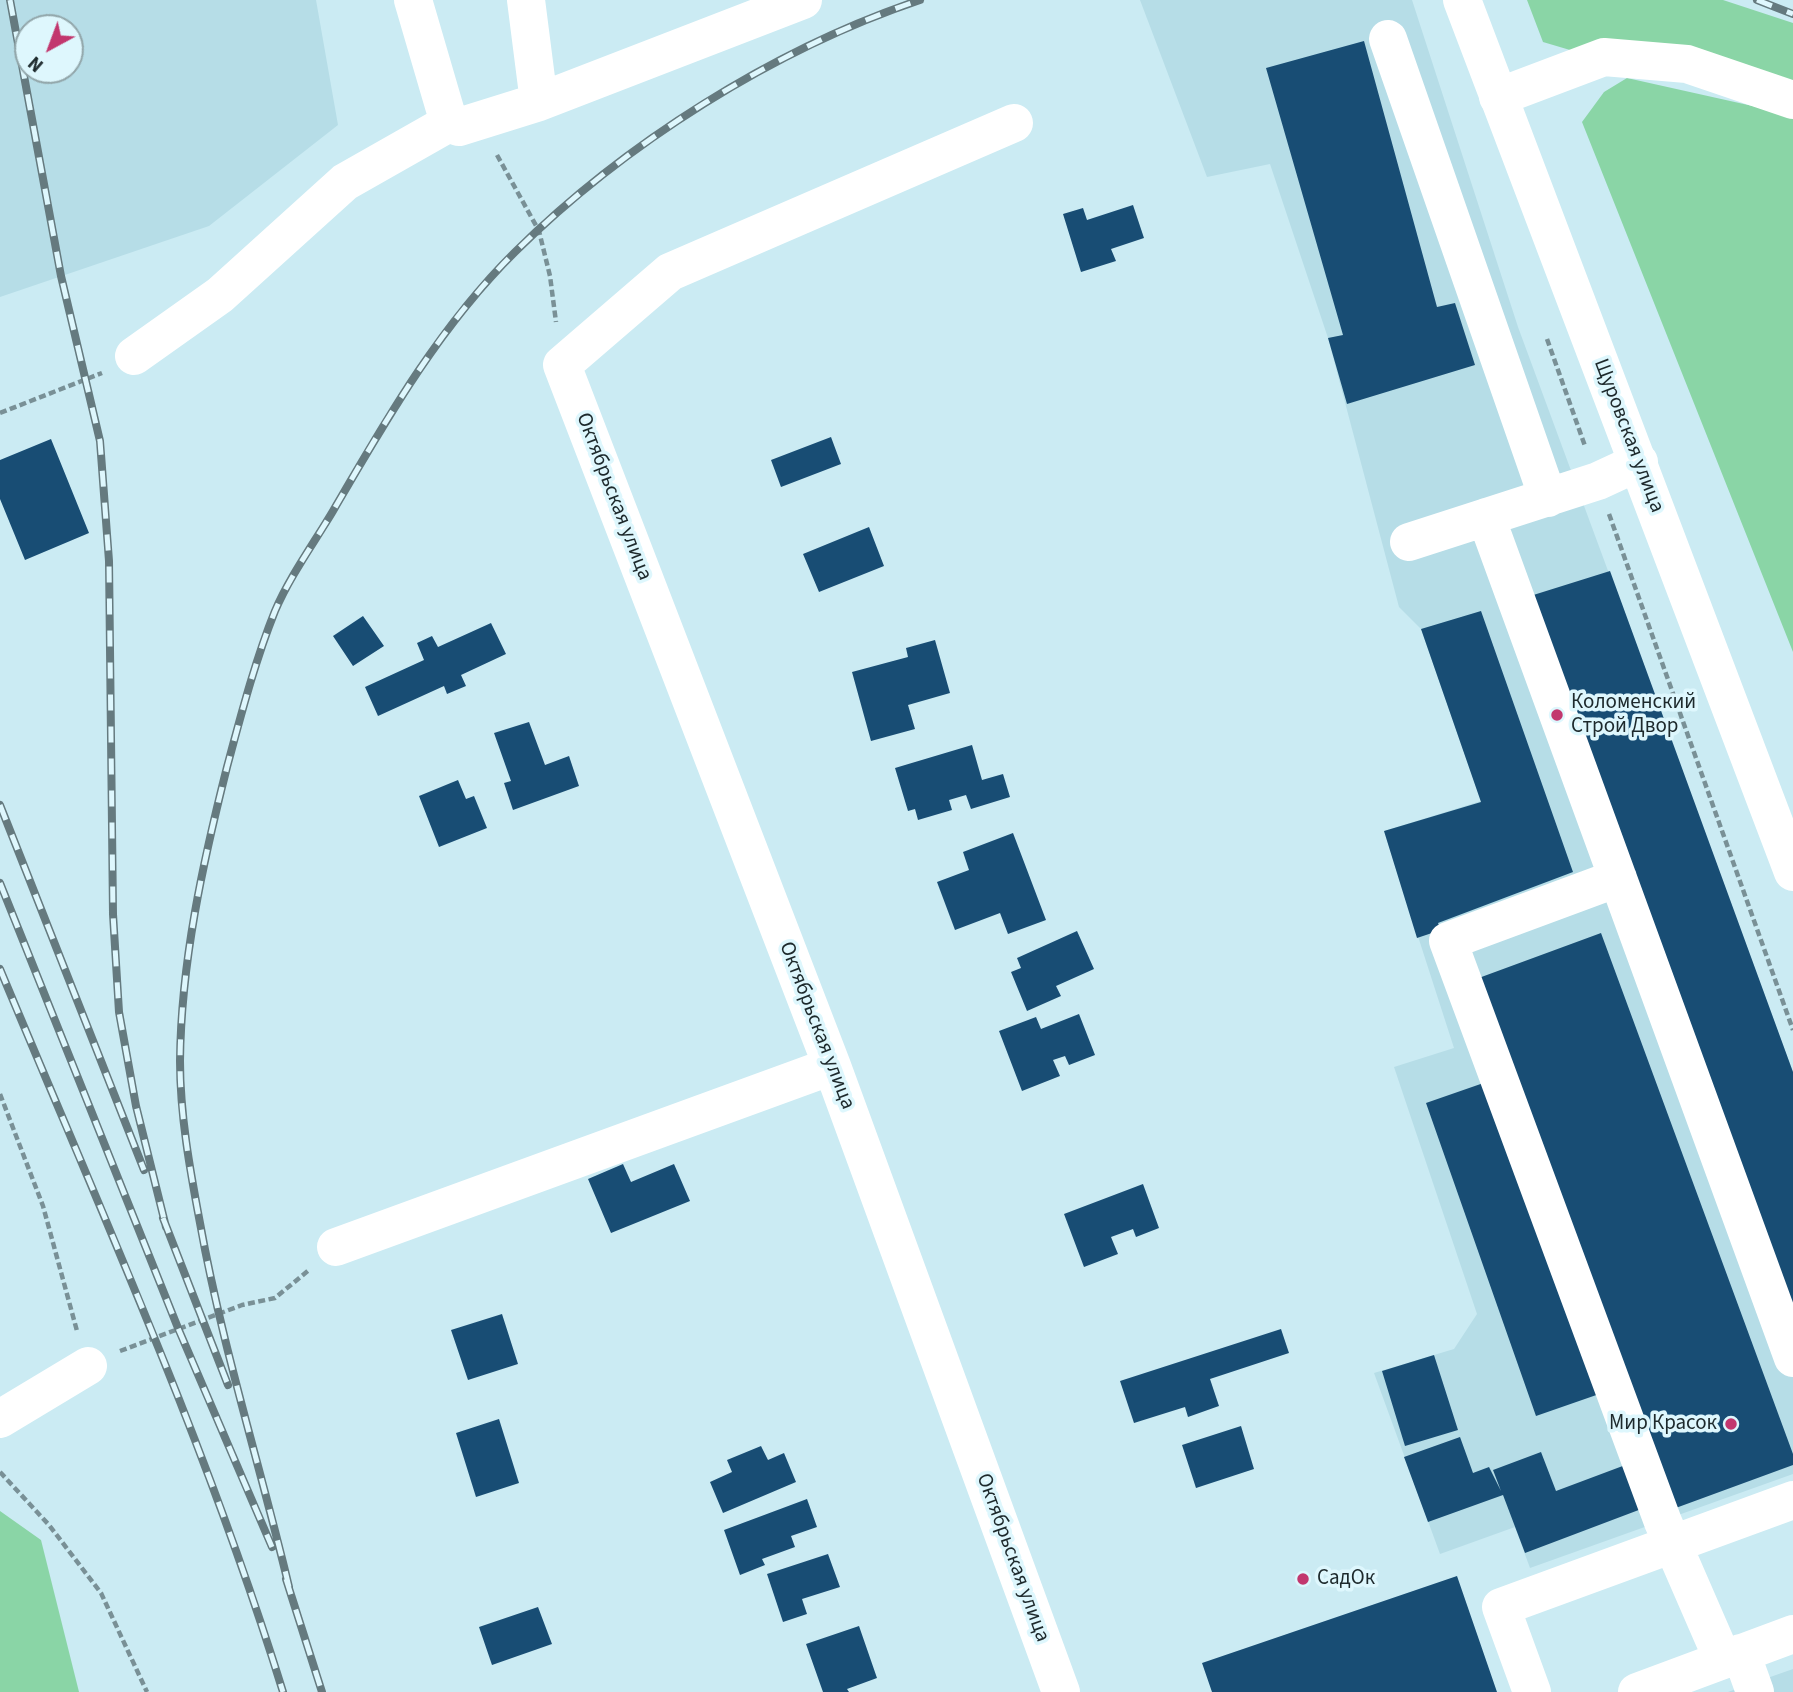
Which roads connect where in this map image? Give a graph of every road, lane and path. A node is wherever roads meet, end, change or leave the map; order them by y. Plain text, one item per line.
1 (413, 0) edge
2 (526, 0) edge
3 (803, 0) edge
4 (1462, 0) edge
5 (1388, 39) dead end
6 (1498, 97) junction
7 (1793, 100) edge
8 (539, 102) junction
9 (463, 122) junction
10 (1014, 123) dead end
11 (134, 356) joint
12 (562, 365) junction
13 (0, 413) edge
14 (1639, 462) junction
15 (1548, 498) junction
16 (1486, 517) junction
17 (1409, 542) dead end
18 (1793, 872) edge
19 (1618, 878) junction
20 (832, 1066) junction
21 (0, 1094) edge
22 (336, 1247) joint
23 (1793, 1358) edge
24 (88, 1366) junction
25 (0, 1419) edge
26 (0, 1472) edge
27 (1793, 1500) edge
28 (1672, 1544) junction
29 (1793, 1634) edge
30 (1732, 1657) junction
31 (1649, 1690) edge
32 (146, 1692) edge
33 (1061, 1692) edge
34 (1532, 1692) edge
35 (1755, 1692) edge

1 - 9 street
2 - 8 street
3 - 8 street
4 - 6 street, Щуровская улица
5 - 15 street
6 - 7 street
6 - 14 street, Щуровская улица
8 - 9 street
9 - 11 street
9 - 12 path
10 - 12 street
11 - 13 path
12 - 20 street, Октябрьская улица
14 - 15 street
14 - 18 street, Щуровская улица
15 - 16 street
16 - 17 street
16 - 19 street
19 - 23 street
19 - 28 street
20 - 22 street
20 - 33 street, Октябрьская улица
21 - 24 path
22 - 24 path
24 - 25 street
26 - 32 path
27 - 28 street
28 - 30 street
28 - 34 street
29 - 30 street
30 - 31 street
30 - 35 street

